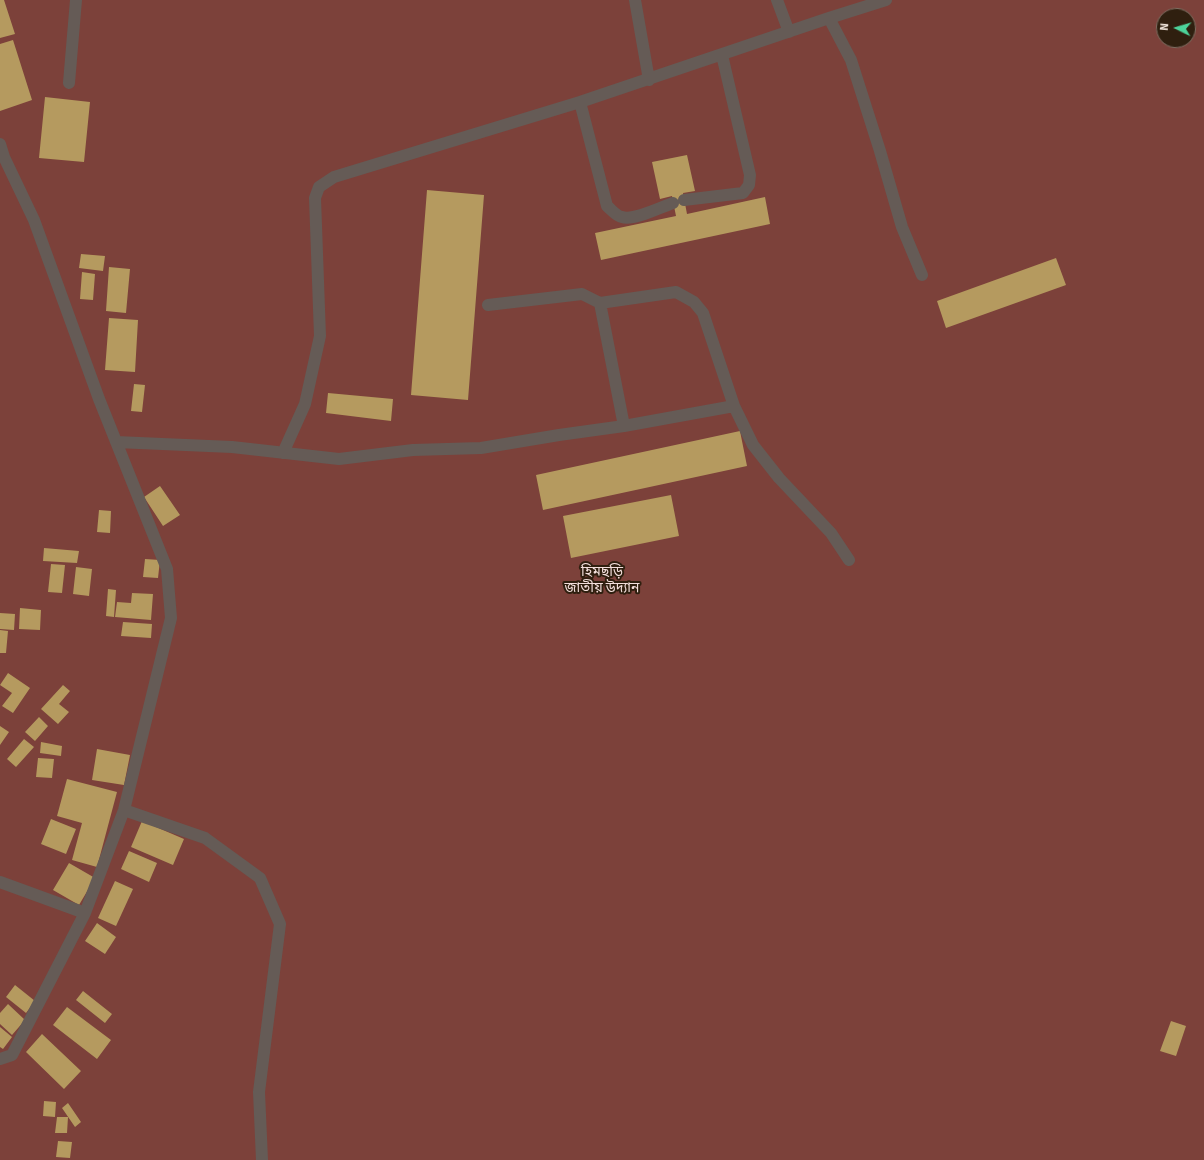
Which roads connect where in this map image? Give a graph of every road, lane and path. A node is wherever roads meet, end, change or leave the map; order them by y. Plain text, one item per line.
1 (76, 0) edge
2 (635, 0) edge
3 (777, 0) edge
4 (886, 0) edge
5 (830, 18) junction
6 (788, 32) junction
7 (722, 55) junction
8 (648, 80) junction
9 (69, 83) dead end
10 (580, 102) junction
11 (0, 144) edge
12 (922, 275) dead end
13 (600, 303) junction
14 (488, 305) dead end
15 (734, 406) junction
16 (624, 426) junction
17 (116, 442) junction
18 (283, 453) junction
19 (849, 560) dead end
20 (124, 810) junction
21 (0, 882) edge
22 (85, 913) junction
23 (0, 1059) edge
24 (262, 1160) edge

1 - 9 street
2 - 8 street
3 - 6 street
4 - 5 street
5 - 6 street
5 - 12 street
6 - 7 street
7 - 8 street
7 - 10 street
8 - 10 street
10 - 18 street
11 - 17 street
13 - 14 street
13 - 15 street
13 - 16 street
15 - 16 street
15 - 19 street
16 - 18 street
17 - 18 street
17 - 20 street
20 - 22 street
20 - 24 street
21 - 22 street
22 - 23 street

